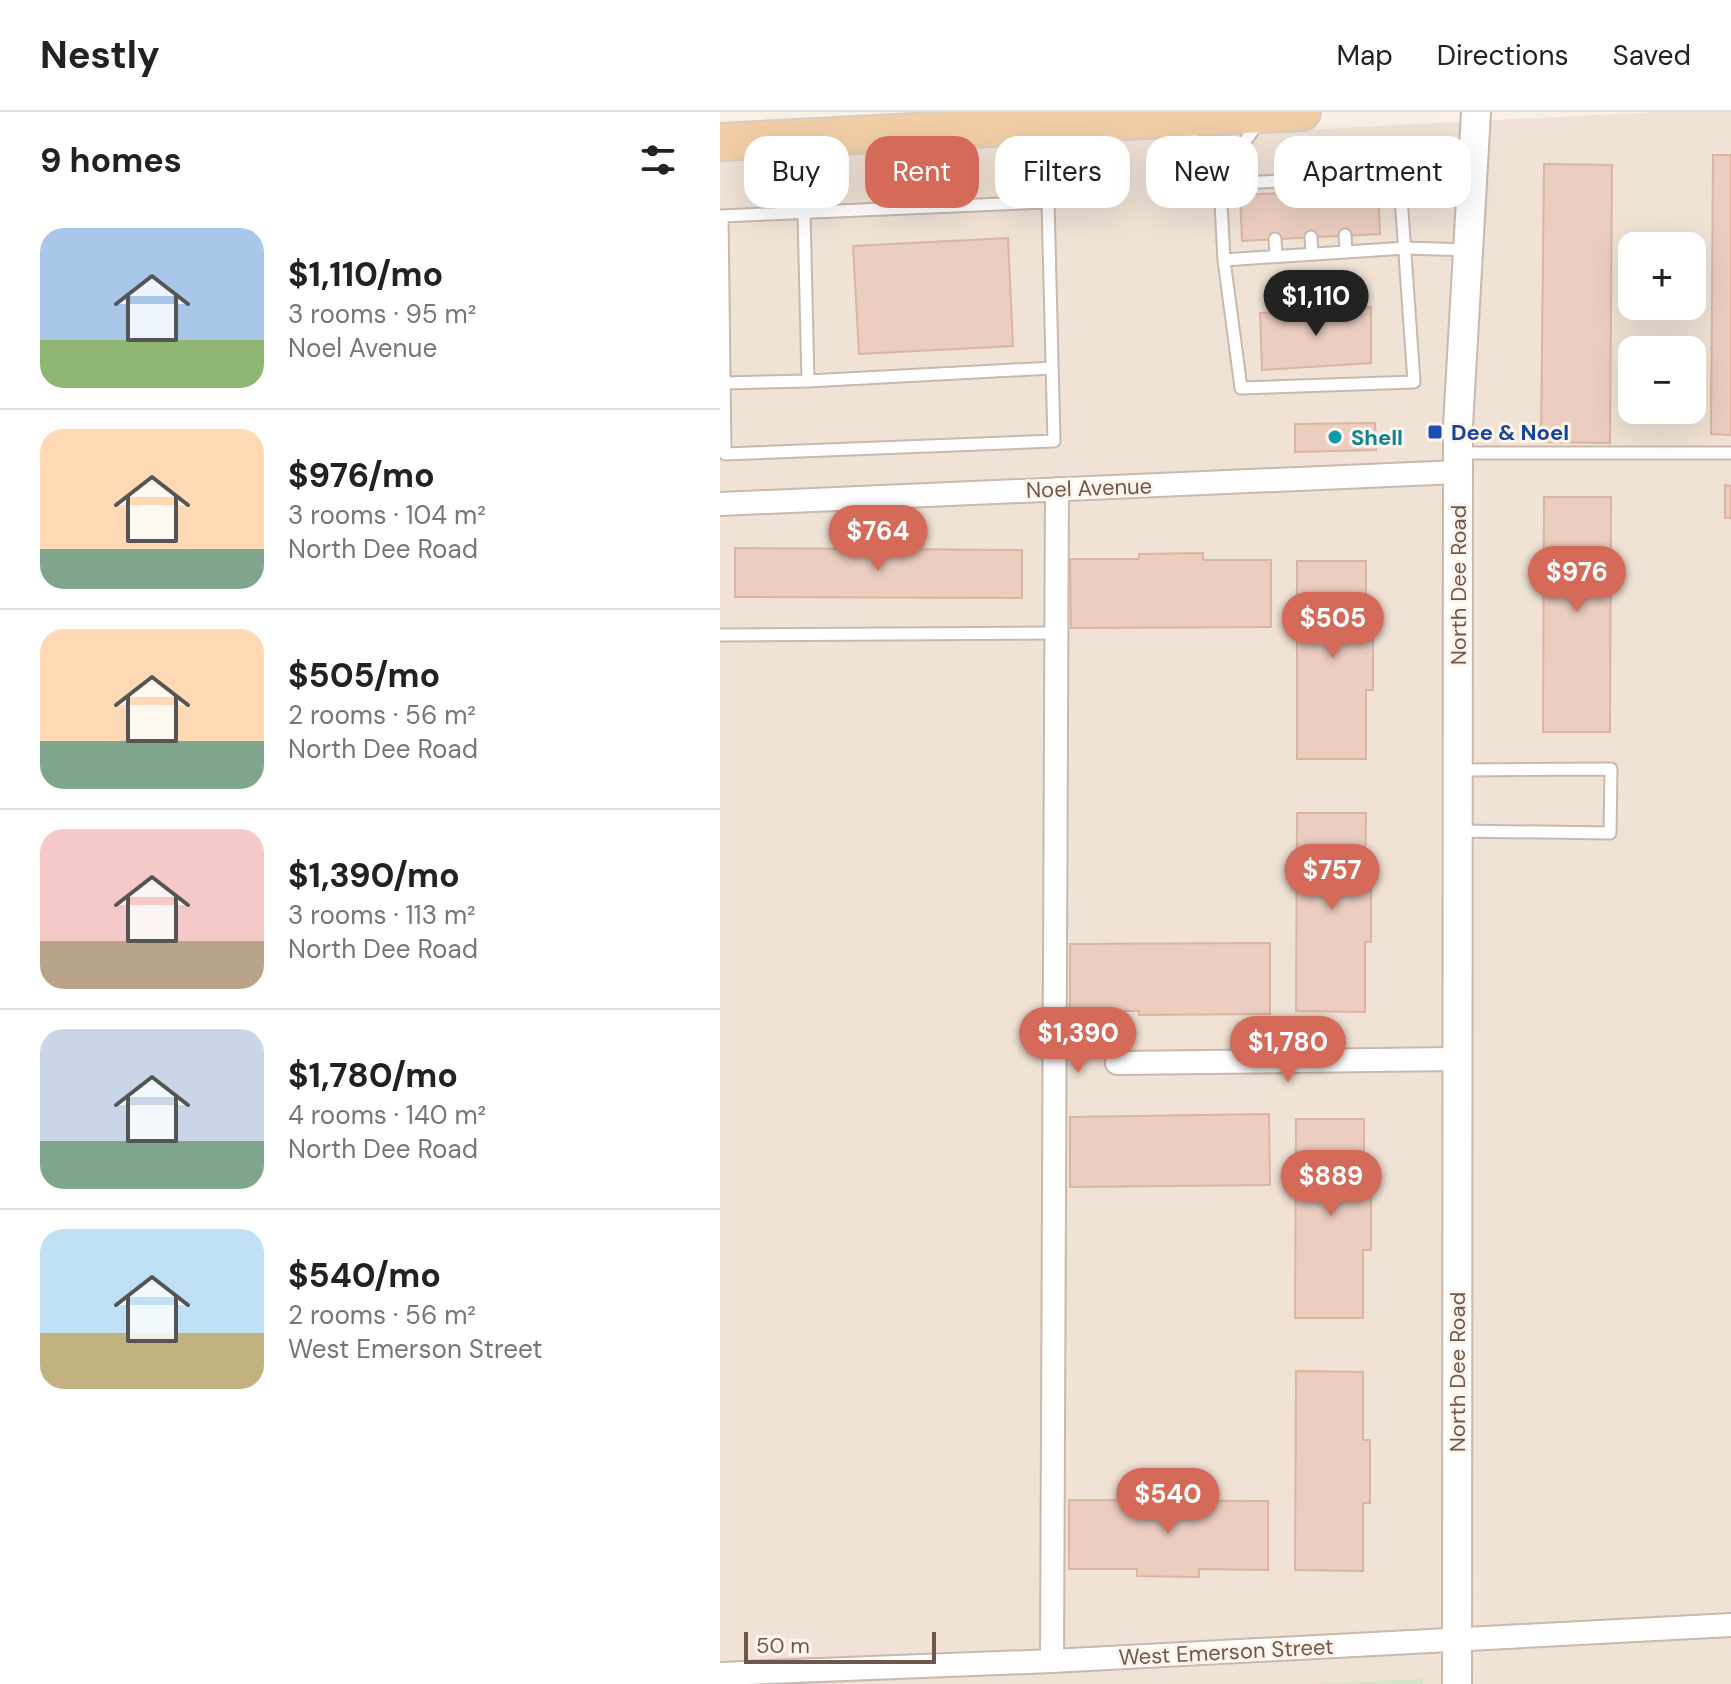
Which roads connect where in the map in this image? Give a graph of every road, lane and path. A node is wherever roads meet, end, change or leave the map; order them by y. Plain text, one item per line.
1 (1302, 112) edge
2 (1476, 112) edge
3 (1266, 114) edge
4 (1175, 119) junction
5 (1044, 125) junction
6 (1045, 136) edge
7 (1191, 136) edge
8 (1249, 136) edge
9 (720, 142) edge
10 (1258, 187) edge
11 (995, 204) edge
12 (1048, 208) edge
13 (1221, 208) edge
14 (804, 213) junction
15 (721, 216) edge
16 (1345, 235) dead end
17 (1311, 237) dead end
18 (1275, 239) dead end
19 (1406, 248) junction
20 (1468, 250) junction
21 (1346, 252) junction
22 (1312, 254) junction
23 (1276, 256) junction
24 (1224, 260) junction
25 (1052, 368) junction
26 (808, 381) junction
27 (724, 383) junction
28 (1731, 453) edge
29 (1458, 463) junction
30 (1057, 489) junction
31 (720, 504) edge
32 (1057, 633) junction
33 (720, 635) edge
34 (1458, 770) junction
35 (1458, 831) junction
36 (1457, 1059) junction
37 (1117, 1063) dead end
38 (1731, 1625) edge
39 (1457, 1640) junction
40 (1052, 1661) junction
41 (720, 1674) edge
42 (1457, 1684) edge

1 - 3 main road
2 - 20 street, North Dee Road
3 - 4 main road
3 - 8 lane
4 - 5 main road
4 - 7 lane
5 - 6 lane
5 - 9 main road
10 - 19 lane
11 - 14 lane
12 - 25 lane
13 - 24 lane
14 - 15 lane
14 - 26 lane
15 - 27 lane
16 - 21 lane
17 - 22 lane
18 - 23 lane
19 - 20 lane
19 - 21 lane
19 - 24 lane
20 - 29 street, North Dee Road
21 - 22 lane
22 - 23 lane
23 - 24 lane
25 - 26 lane
25 - 27 lane
26 - 27 lane
28 - 29 lane
29 - 30 street, Noel Avenue
29 - 34 street, North Dee Road
30 - 31 street, Noel Avenue
30 - 32 street
32 - 33 lane
32 - 40 street
34 - 35 street, North Dee Road
34 - 35 lane
35 - 36 street, North Dee Road
36 - 37 street
36 - 39 street, North Dee Road
38 - 39 street, West Emerson Street
39 - 40 street, West Emerson Street
39 - 42 street, North Dee Road
40 - 41 street, West Emerson Street

